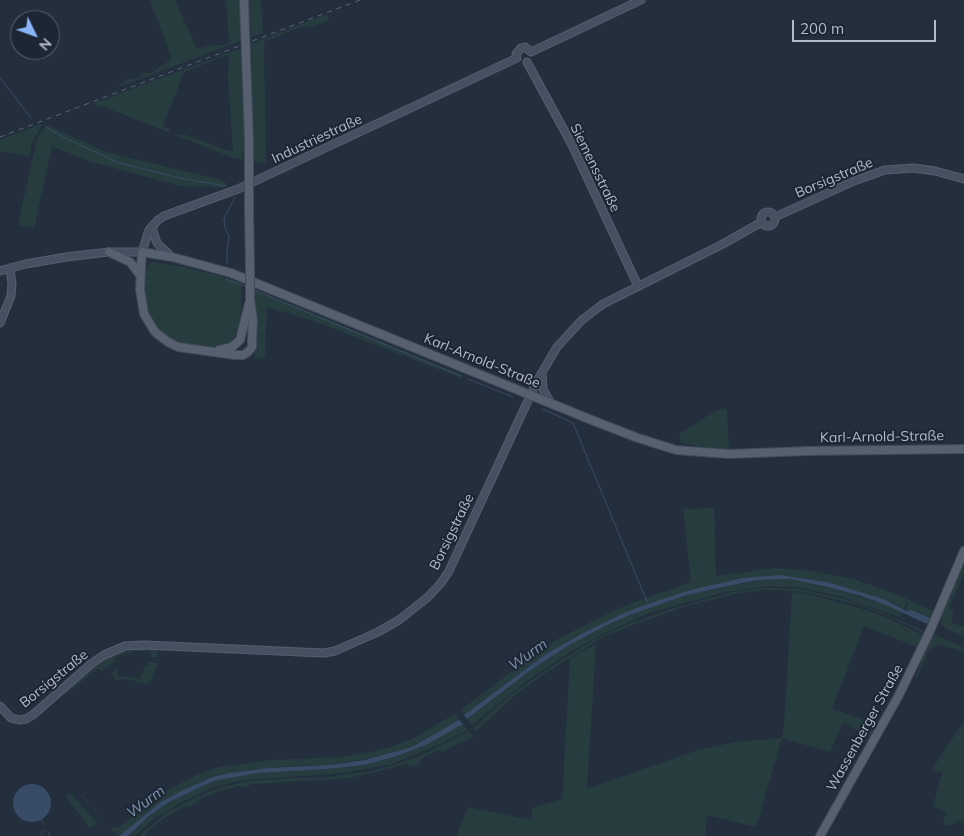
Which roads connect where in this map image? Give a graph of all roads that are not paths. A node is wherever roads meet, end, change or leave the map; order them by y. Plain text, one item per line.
1 (244, 0) edge
2 (641, 0) edge
3 (531, 52) junction
4 (517, 58) junction
5 (527, 62) junction
6 (964, 179) edge
7 (153, 225) junction
8 (109, 252) junction
9 (142, 252) junction
10 (172, 257) junction
11 (10, 268) junction
12 (0, 271) edge
13 (140, 275) junction
14 (638, 286) junction
15 (250, 299) junction
16 (0, 323) edge
17 (215, 351) junction
18 (542, 372) junction
19 (530, 394) junction
20 (550, 402) junction
21 (963, 449) edge
22 (964, 551) edge
23 (0, 706) edge
24 (820, 836) edge

1 - 15 main road, bridge
2 - 3 street
3 - 4 street
3 - 5 street
4 - 5 street
4 - 7 street, Industriestraße
5 - 14 street, Siemensstraße
6 - 14 street, Borsigstraße
7 - 9 street
7 - 10 street
8 - 9 street, Karl-Arnold-Straße
8 - 11 street, Karl-Arnold-Straße
8 - 13 main road
9 - 10 main road, Karl-Arnold-Straße
9 - 13 main road
10 - 19 main road, Karl-Arnold-Straße
11 - 12 street, Karl-Arnold-Straße
11 - 16 street
13 - 17 main road
14 - 18 street, Borsigstraße
15 - 17 main road
15 - 17 main road
18 - 19 street, Borsigstraße
18 - 20 street
19 - 20 main road, Karl-Arnold-Straße
19 - 23 street, Borsigstraße
20 - 21 main road, Karl-Arnold-Straße
22 - 24 main road, Wassenberger Straße

